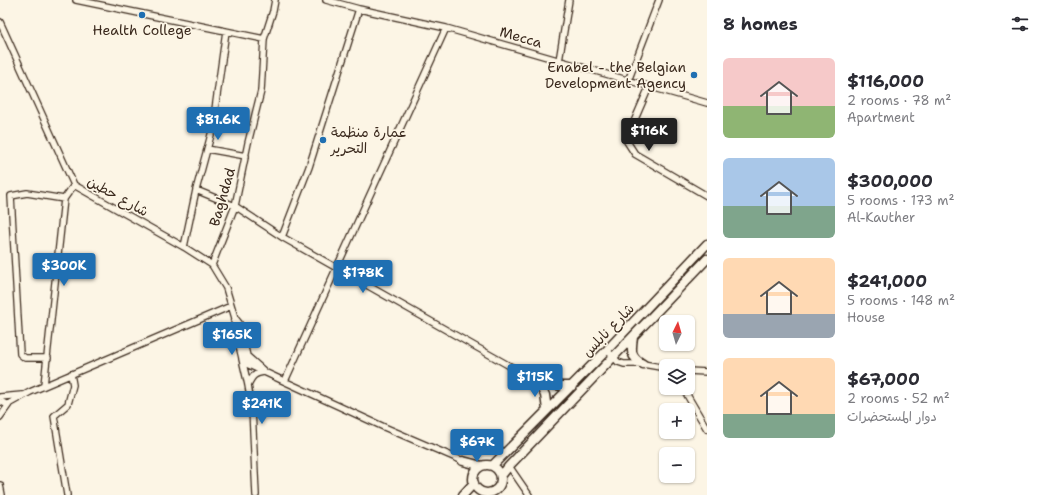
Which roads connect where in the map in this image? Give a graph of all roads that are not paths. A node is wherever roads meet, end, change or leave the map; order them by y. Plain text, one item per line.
1 (76, 0) edge
2 (275, 0) edge
3 (280, 0) edge
4 (326, 0) edge
5 (569, 0) edge
6 (658, 0) edge
7 (359, 9) junction
8 (273, 11) junction
9 (0, 22) edge
10 (446, 28) junction
11 (226, 31) junction
12 (2, 33) edge
13 (264, 39) junction
14 (559, 61) junction
15 (628, 81) junction
16 (649, 87) junction
17 (707, 101) edge
18 (207, 149) junction
19 (246, 156) junction
20 (74, 185) junction
21 (196, 190) junction
22 (707, 196) edge
23 (64, 199) junction
24 (235, 206) junction
25 (282, 237) junction
26 (707, 244) edge
27 (184, 247) junction
28 (707, 259) edge
29 (212, 265) junction
30 (336, 268) junction
31 (231, 306) junction
32 (235, 318) junction
33 (633, 338) junction
34 (610, 354) junction
35 (48, 358) junction
36 (242, 358) junction
37 (251, 364) junction
38 (643, 364) junction
39 (659, 367) edge
40 (695, 371) edge
41 (265, 372) junction
42 (707, 372) edge
43 (245, 373) junction
44 (71, 374) junction
45 (285, 381) junction
46 (538, 382) junction
47 (44, 385) junction
48 (248, 385) junction
49 (572, 386) junction
50 (26, 394) junction
51 (687, 395) edge
52 (0, 397) edge
53 (0, 401) edge
54 (4, 408) edge
55 (547, 410) junction
56 (0, 417) edge
57 (707, 429) edge
58 (463, 461) junction
59 (482, 466) junction
60 (492, 466) junction
61 (509, 466) junction
62 (501, 476) junction
63 (474, 480) junction
64 (0, 485) edge
65 (484, 494) edge
66 (2, 495) edge
67 (67, 495) edge
68 (254, 495) edge
69 (463, 495) edge
70 (530, 495) edge

1 - 11 street
2 - 8 street
3 - 8 street
4 - 7 street, Mecca
5 - 14 street
6 - 15 street
7 - 10 street, Mecca
7 - 25 street
8 - 13 street, Baghdad
9 - 12 street, شارع حطين
10 - 14 street, Mecca
10 - 30 street
11 - 13 street
11 - 18 street
12 - 20 street, شارع حطين
13 - 19 street, Baghdad
14 - 15 street, Mecca
15 - 16 street, Mecca
16 - 17 street, Mecca
16 - 22 street
18 - 19 street
18 - 21 street
19 - 24 street, Baghdad
20 - 23 street
20 - 27 street, شارع حطين
21 - 24 street
21 - 27 street
23 - 35 street
23 - 35 street
24 - 25 street
24 - 29 street, Baghdad
25 - 30 street
26 - 34 main road, شارع نابلس
27 - 29 street, شارع حطين
28 - 33 main road, شارع نابلس
29 - 31 street, شارع حطين
30 - 45 street
30 - 46 street
31 - 32 street, شارع حطين
31 - 44 street
32 - 36 street
32 - 37 street
33 - 34 main road, شارع نابلس
33 - 38 main road
34 - 38 street
34 - 49 main road, شارع نابلس
34 - 61 main road, شارع نابلس
35 - 47 street
36 - 37 street
36 - 43 street
37 - 41 street
37 - 43 street
38 - 39 street
40 - 42 street
41 - 45 street
41 - 48 street
43 - 48 street
44 - 47 street
44 - 67 street
45 - 58 street
46 - 49 main road
46 - 55 main road
47 - 50 street
48 - 68 street
49 - 55 main road, شارع نابلس
50 - 52 street
50 - 54 street
51 - 57 street
53 - 54 street
54 - 56 street
55 - 60 main road, شارع نابلس
58 - 59 main road
58 - 63 main road
59 - 60 main road
59 - 63 main road
60 - 62 main road
61 - 62 main road, شارع نابلس
61 - 70 street
62 - 65 main road
63 - 65 main road
63 - 69 main road
64 - 66 street

